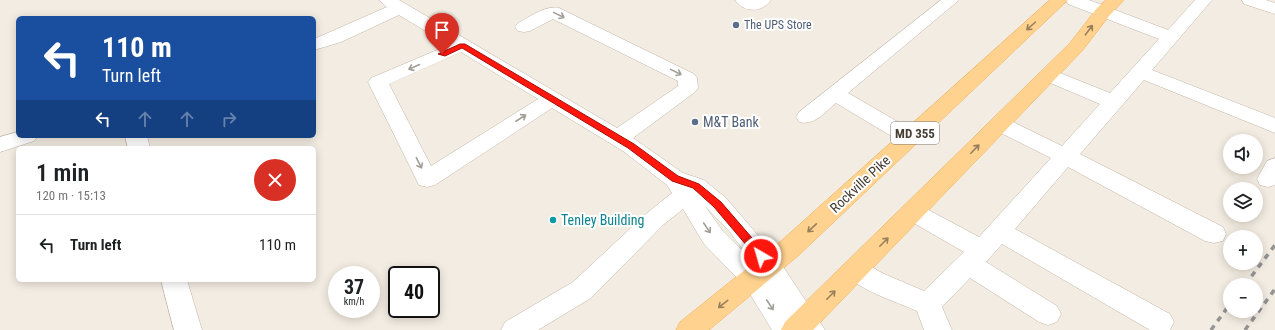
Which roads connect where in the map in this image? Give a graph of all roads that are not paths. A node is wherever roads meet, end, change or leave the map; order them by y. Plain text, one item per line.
1 (743, 0) edge
2 (763, 0) edge
3 (951, 0) edge
4 (1060, 0) edge
5 (1074, 0) edge
6 (1116, 0) edge
7 (1204, 0) edge
8 (1250, 0) edge
9 (394, 4) edge
10 (1275, 9) edge
11 (1103, 12) junction
12 (524, 27) dead end
13 (1171, 37) junction
14 (316, 44) edge
15 (463, 45) junction
16 (1140, 72) junction
17 (1048, 75) junction
18 (834, 94) junction
19 (552, 99) junction
20 (1113, 102) junction
21 (806, 117) dead end
22 (1000, 124) junction
23 (1275, 126) edge
24 (21, 138) edge
25 (618, 138) junction
26 (910, 138) junction
27 (0, 145) edge
28 (1065, 156) junction
29 (680, 187) junction
30 (913, 212) junction
31 (999, 231) junction
32 (1214, 234) dead end
33 (975, 257) junction
34 (856, 270) junction
35 (762, 273) junction
36 (175, 282) edge
37 (928, 304) junction
38 (1048, 314) dead end
39 (1160, 322) dead end
40 (799, 328) edge
41 (188, 330) edge
42 (515, 330) edge
43 (690, 330) edge
44 (938, 330) edge

1 - 2 street
3 - 18 street
4 -> 26 main road, Rockville Pike / MD 355
5 - 11 street
6 - 11 main road
7 - 13 street
8 - 10 street
9 - 14 street
9 - 15 street
11 - 13 street
17 -> 11 main road
12 -> 25 street
13 - 16 street
15 - 19 street
15 -> 19 street
16 - 20 street
16 - 23 street
17 - 20 street
17 - 22 main road
18 - 21 street
18 - 26 street
19 - 25 street
20 - 28 street
22 - 28 street
30 -> 22 main road
24 - 27 street
25 - 29 street
26 -> 35 main road, Rockville Pike / MD 355
28 - 31 street
28 - 32 street
29 - 35 street
29 - 42 street
30 - 33 street
34 -> 30 main road
31 - 33 street
31 - 39 street
33 - 37 street
33 - 38 street
34 - 37 street
40 -> 34 main road
35 - 40 street
35 -> 43 main road, Rockville Pike / MD 355
36 - 41 street
37 - 44 street

